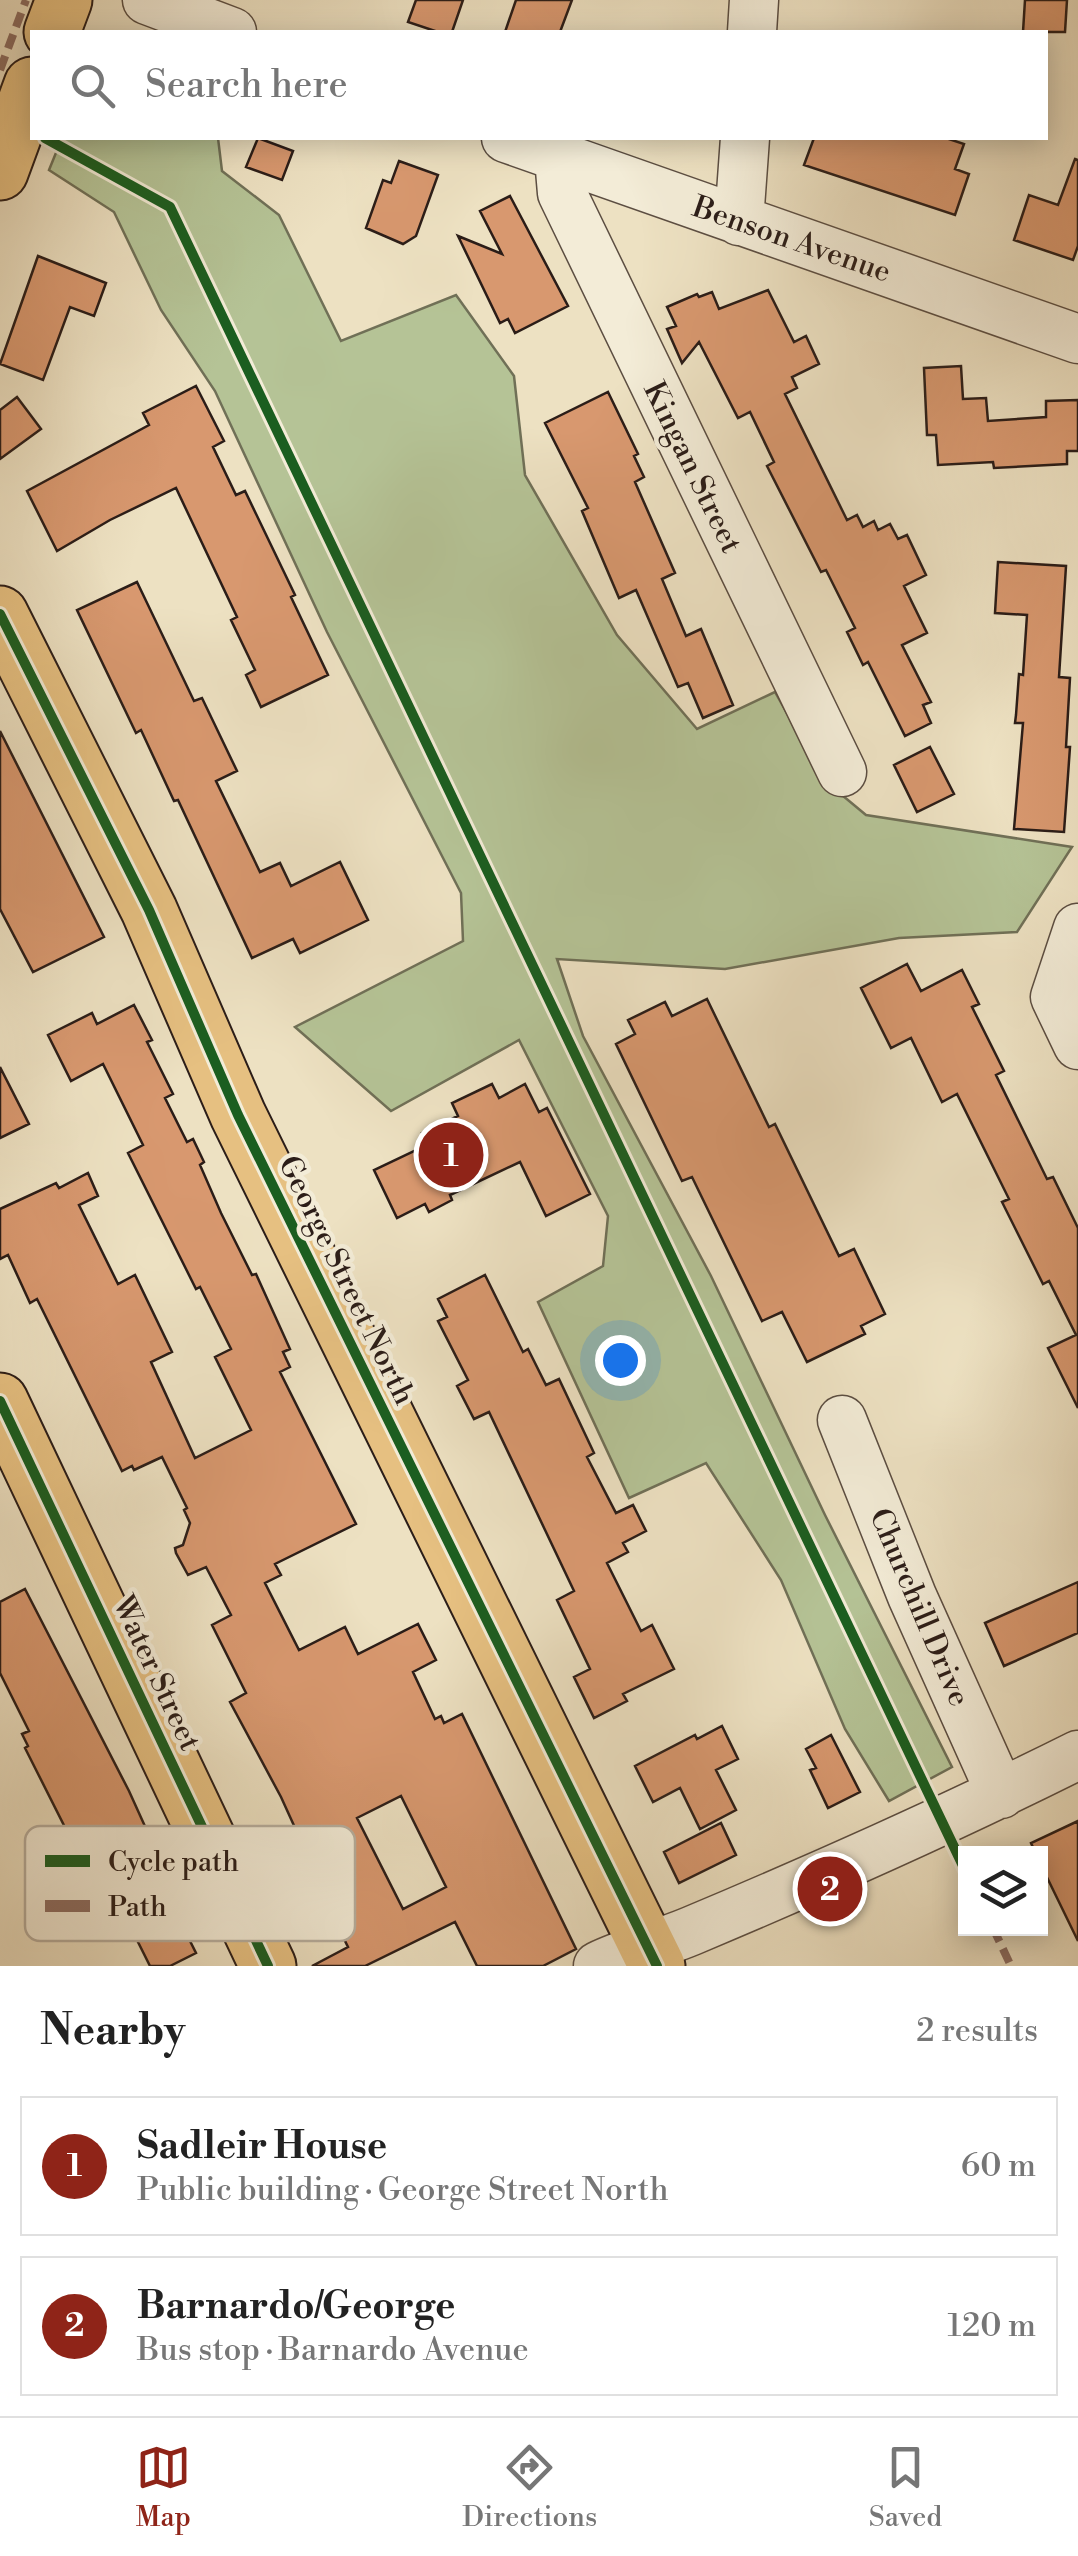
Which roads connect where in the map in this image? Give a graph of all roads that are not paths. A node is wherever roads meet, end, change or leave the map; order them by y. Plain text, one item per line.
1 (64, 0) edge
2 (147, 0) edge
3 (754, 0) edge
4 (53, 30) edge
5 (227, 30) edge
6 (752, 30) edge
7 (30, 90) edge
8 (511, 140) edge
9 (745, 140) edge
10 (559, 158) junction
11 (0, 172) edge
12 (739, 221) junction
13 (1078, 339) edge
14 (0, 614) edge
15 (842, 772) dead end
16 (1078, 928) edge
17 (1078, 1045) edge
18 (0, 1400) edge
19 (842, 1420) dead end
20 (1078, 1755) edge
21 (1001, 1794) junction
22 (202, 1826) edge
23 (256, 1941) edge
24 (634, 1959) edge
25 (268, 1966) edge

1 - 4 main road
2 - 5 street
3 - 6 street
7 - 11 main road
8 - 10 street, Benson Avenue
9 - 12 street
10 - 12 street, Benson Avenue
10 - 15 street, Kingan Street
12 - 13 street, Benson Avenue
14 - 24 main road, George Street North
16 - 17 street
18 - 22 main road, Water Street
19 - 21 street, Churchill Drive
20 - 21 street
21 - 24 street
23 - 25 main road, Water Street

